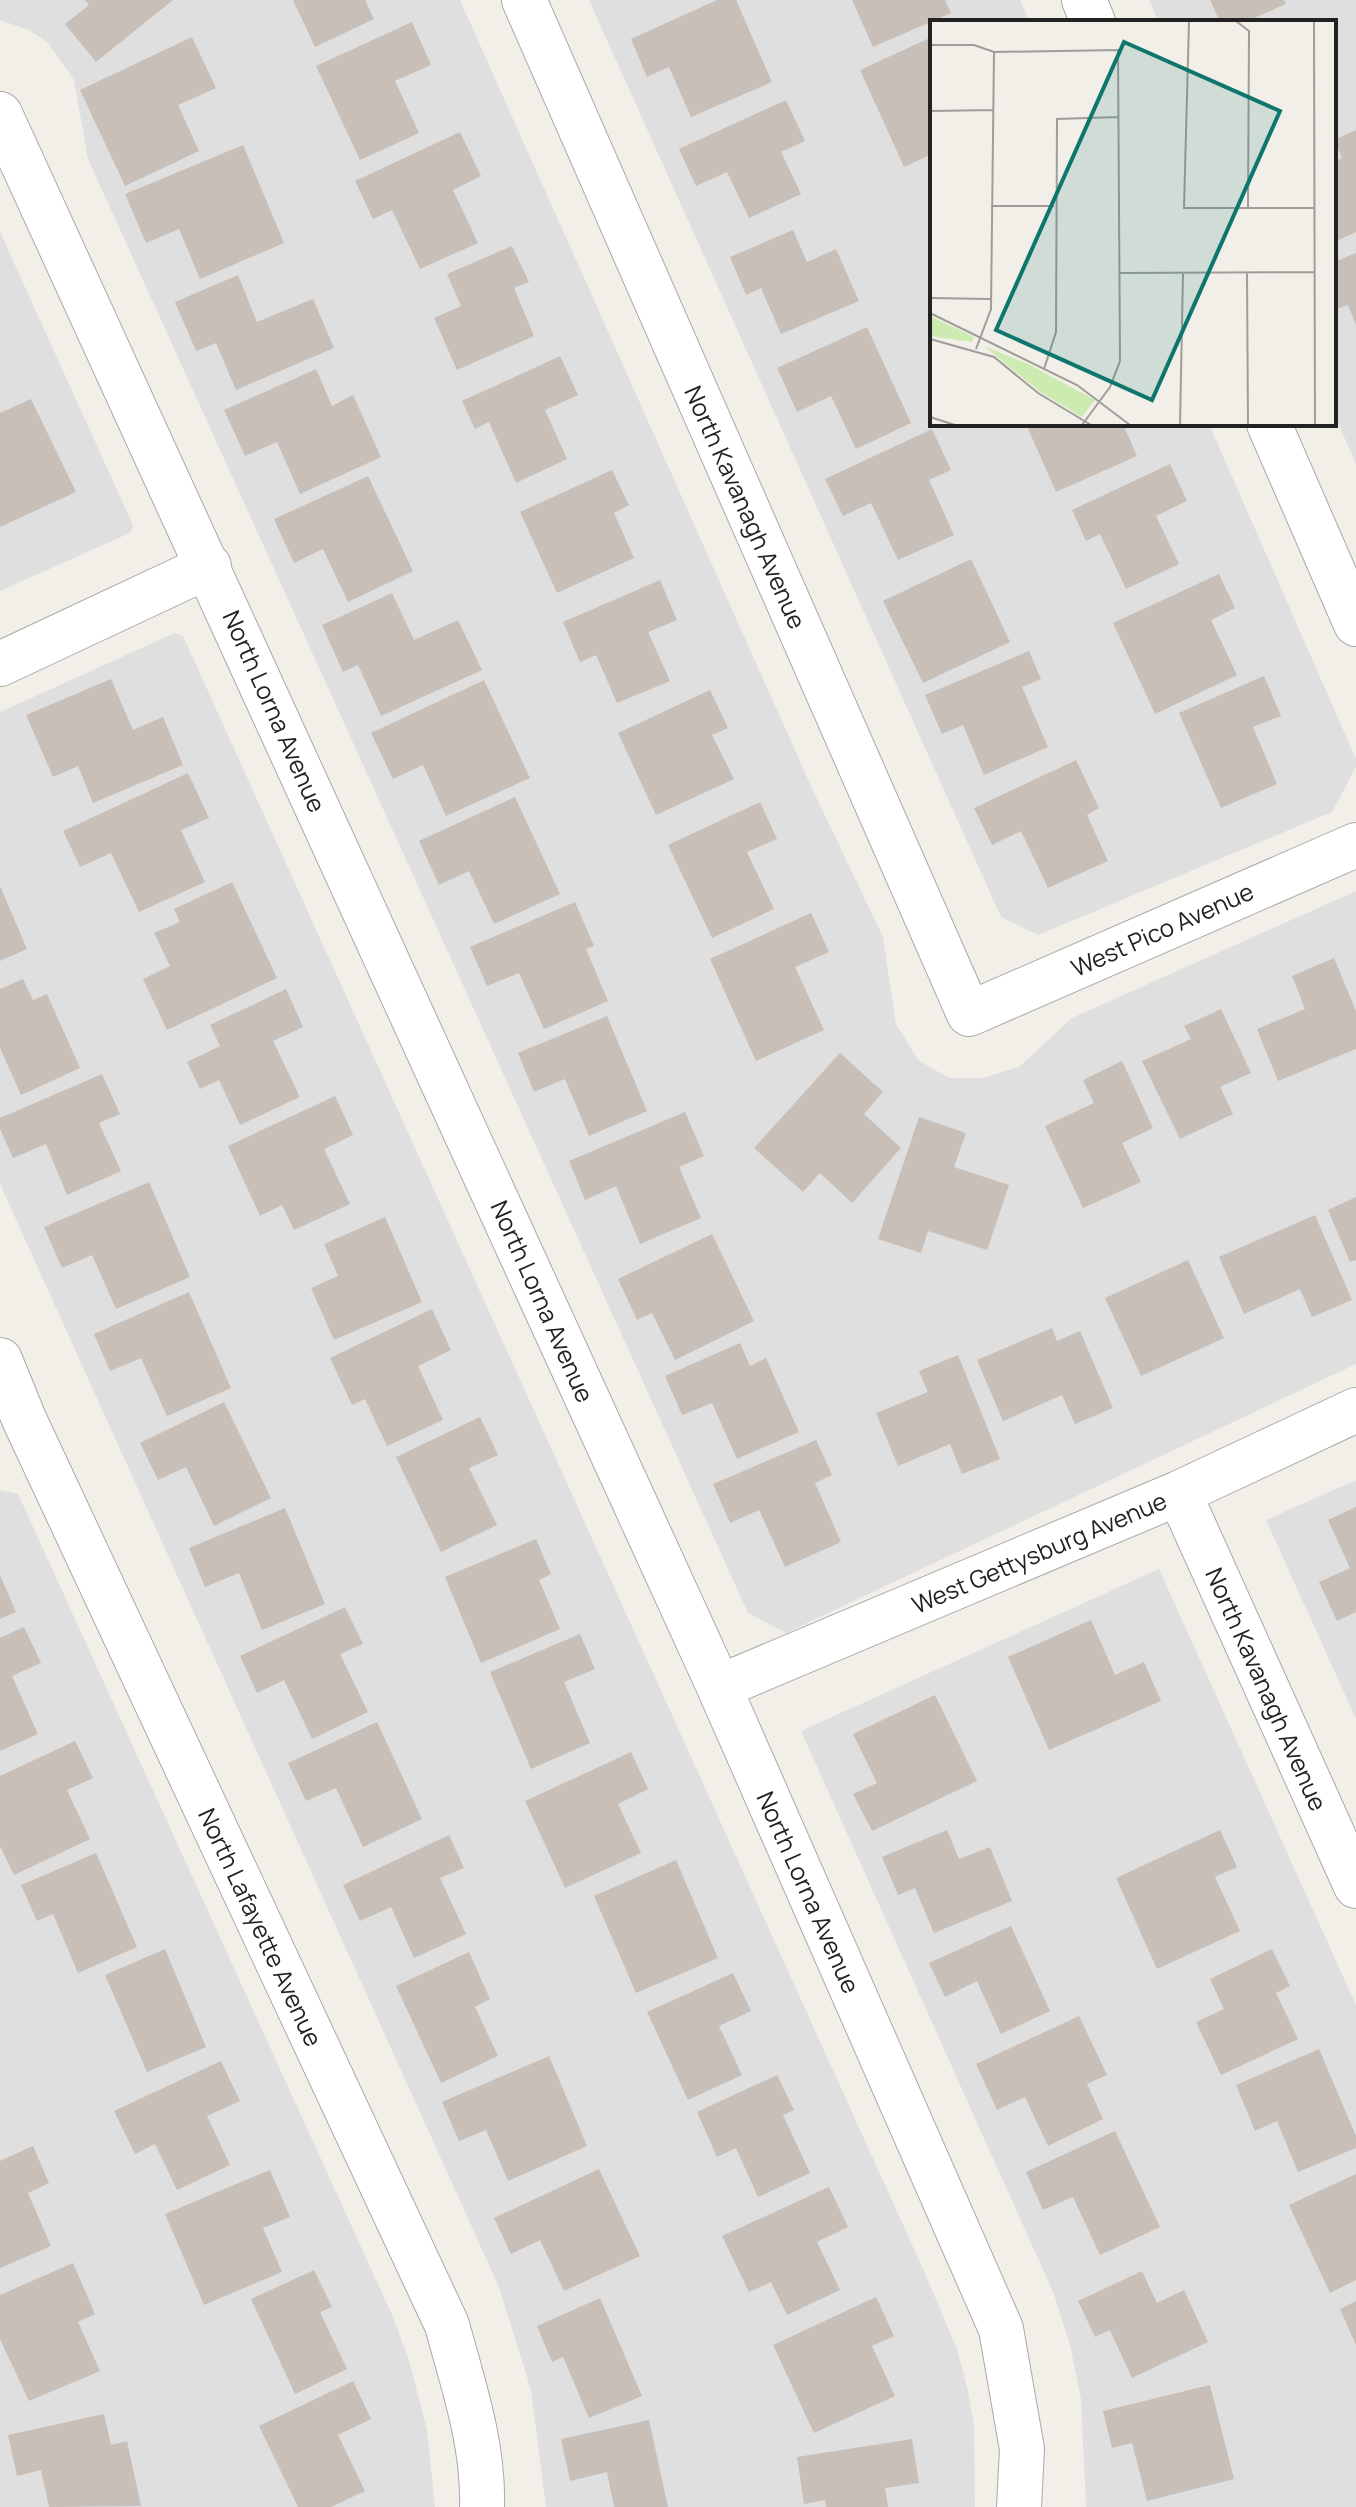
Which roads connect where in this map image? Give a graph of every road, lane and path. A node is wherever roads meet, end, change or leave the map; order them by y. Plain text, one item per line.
1 (524, 0) edge
2 (1084, 0) edge
3 (1092, 20) edge
4 (0, 114) edge
5 (1270, 426) edge
6 (209, 566) junction
7 (1356, 624) edge
8 (0, 664) edge
9 (1356, 845) edge
10 (969, 1014) joint
11 (0, 1360) edge
12 (1356, 1410) edge
13 (12, 1424) edge
14 (1179, 1493) junction
15 (719, 1687) junction
16 (1356, 1886) edge
17 (482, 2507) edge
18 (1019, 2507) edge

1 - 10 street, North Kavanagh Avenue
2 - 3 street
4 - 6 street, North Lorna Avenue
5 - 7 street
6 - 8 street
6 - 15 street, North Lorna Avenue
9 - 10 street, West Pico Avenue
11 - 13 street, North Lafayette Avenue
12 - 14 street, West Gettysburg Avenue
13 - 17 street, North Lafayette Avenue
14 - 15 street, West Gettysburg Avenue
14 - 16 street, North Kavanagh Avenue
15 - 18 street, North Lorna Avenue

